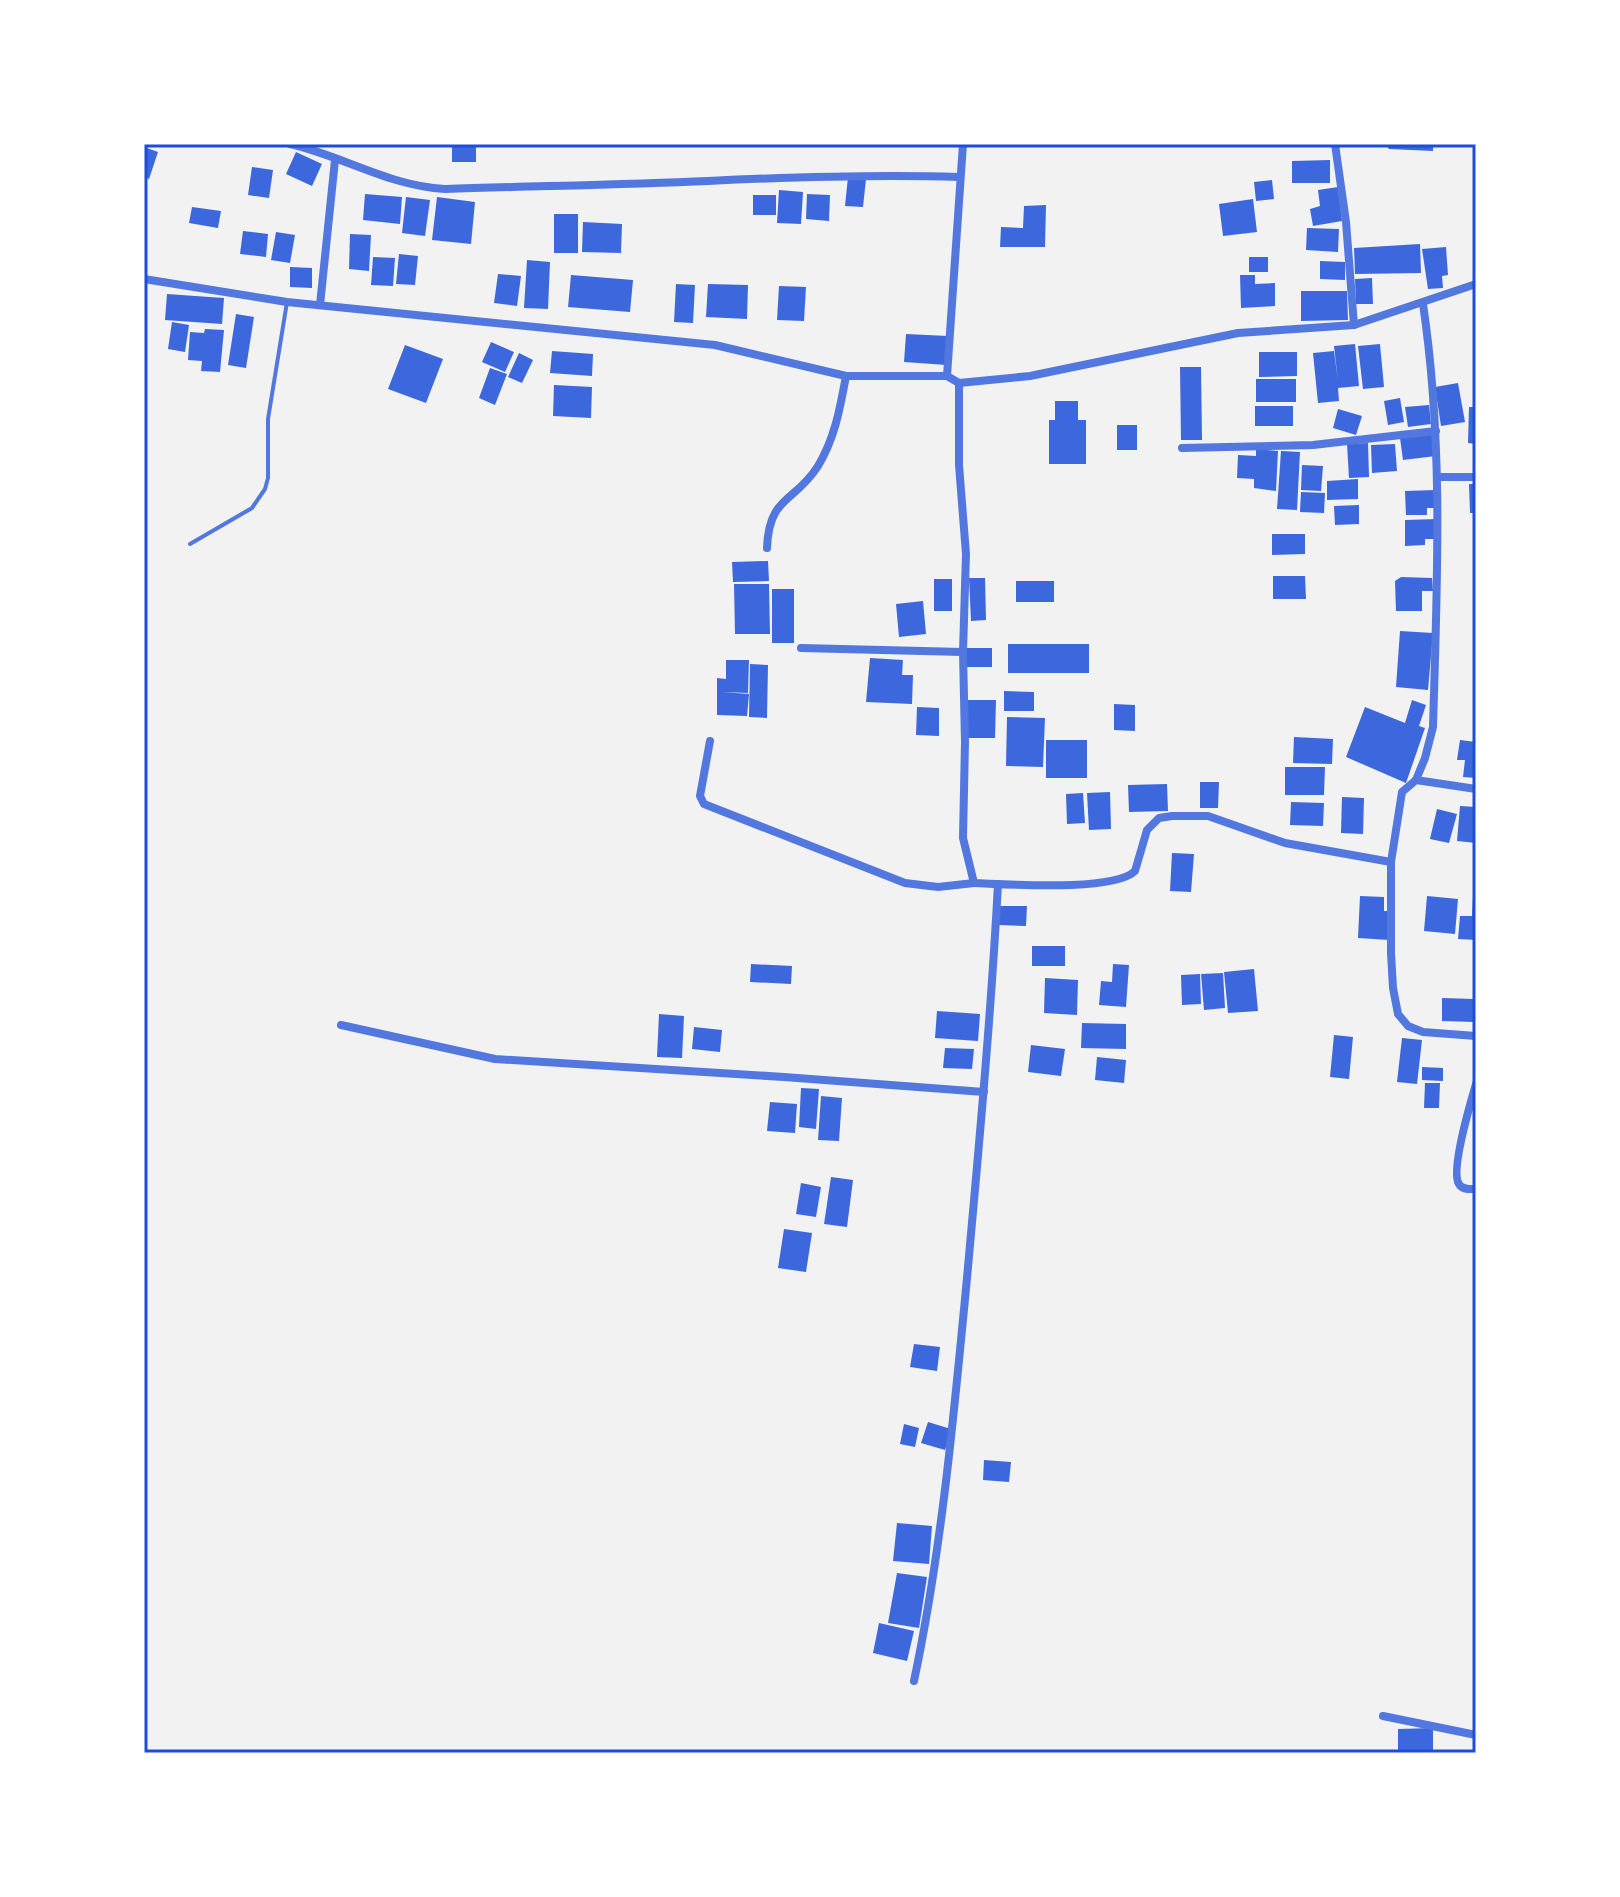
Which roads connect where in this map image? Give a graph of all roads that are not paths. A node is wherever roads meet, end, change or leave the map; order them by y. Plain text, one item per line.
1 (290, 144) edge
2 (963, 144) edge
3 (1335, 144) edge
4 (335, 160) junction
5 (959, 177) junction
6 (144, 279) edge
7 (1476, 284) edge
8 (287, 302) junction
9 (1423, 304) junction
10 (320, 305) junction
11 (1354, 325) junction
12 (846, 376) junction
13 (947, 376) junction
14 (959, 383) junction
15 (1436, 431) junction
16 (1182, 448) dead end
17 (1437, 477) junction
18 (1476, 477) edge
19 (190, 544) dead end
20 (767, 548) dead end
21 (801, 648) dead end
22 (963, 652) junction
23 (710, 741) dead end
24 (1416, 780) junction
25 (1476, 789) edge
26 (1391, 862) junction
27 (974, 883) junction
28 (998, 884) junction
29 (341, 1025) dead end
30 (1476, 1036) edge
31 (1476, 1084) edge
32 (984, 1092) junction
33 (1476, 1189) edge
34 (914, 1681) dead end
35 (1383, 1716) dead end
36 (1476, 1735) edge

1 - 4 street
2 - 5 street
3 - 11 street
4 - 5 street
4 - 10 street
5 - 13 street
6 - 8 street
7 - 9 street
8 - 10 street
8 - 19 lane
9 - 11 street
9 - 15 street
10 - 12 street
11 - 14 street
12 - 13 street
12 - 20 street
13 - 14 street
14 - 22 street
15 - 16 street
15 - 17 street
17 - 18 street
17 - 24 street
21 - 22 street
22 - 27 street
23 - 27 street
24 - 25 street
24 - 26 street
26 - 28 street
26 - 30 street
27 - 28 street
28 - 32 street
29 - 32 street
31 - 33 street
32 - 34 street
35 - 36 street

